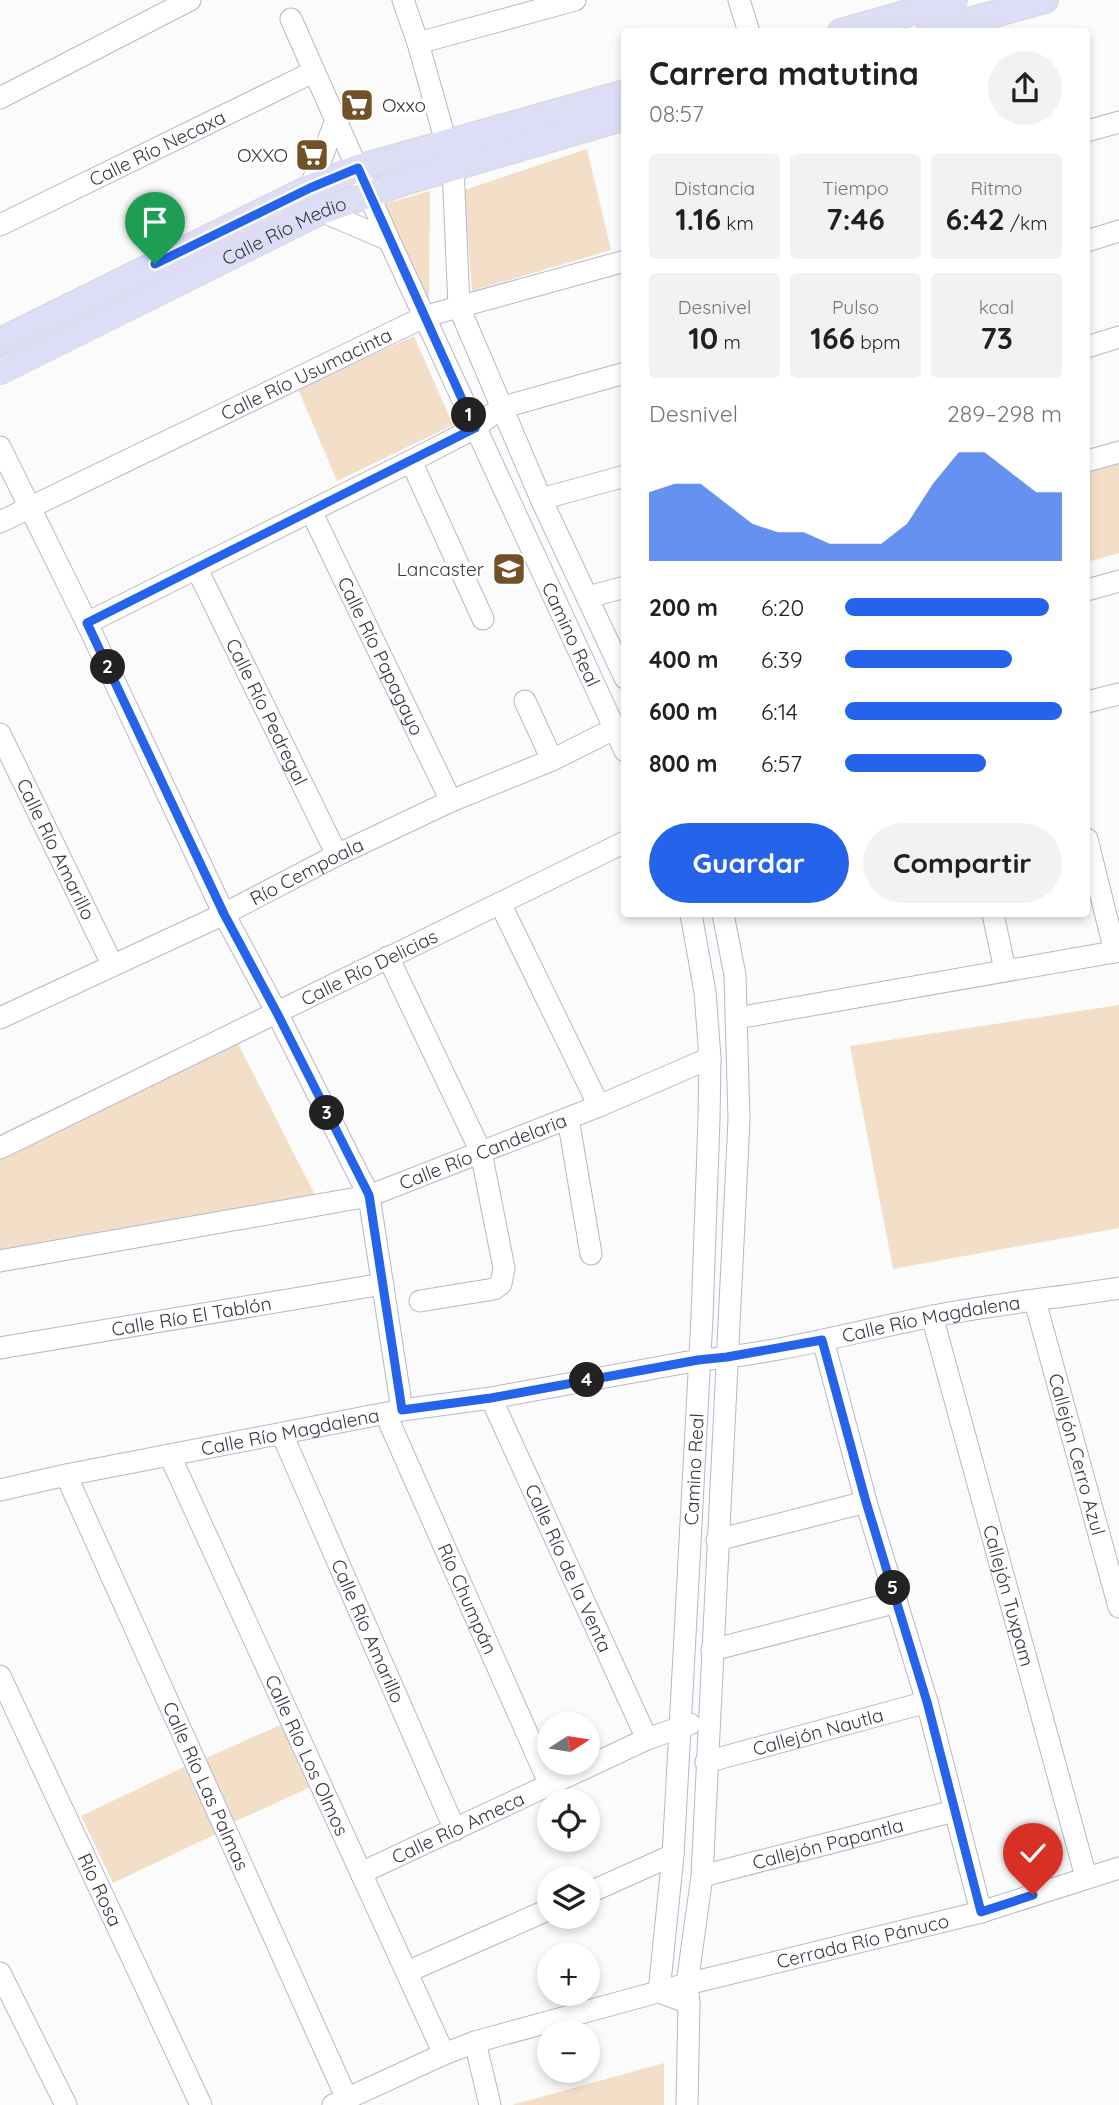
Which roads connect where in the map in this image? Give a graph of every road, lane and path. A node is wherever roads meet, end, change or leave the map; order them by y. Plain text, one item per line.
1 (190, 0) edge
2 (403, 0) edge
3 (575, 0) edge
4 (739, 0) edge
5 (954, 0) edge
6 (1045, 0) edge
7 (291, 19) dead end
8 (748, 28) edge
9 (855, 28) edge
10 (944, 28) edge
11 (418, 43) junction
12 (313, 72) junction
13 (621, 94) edge
14 (0, 98) edge
15 (621, 118) edge
16 (335, 120) junction
17 (1119, 122) edge
18 (1090, 130) edge
19 (450, 156) junction
20 (358, 168) junction
21 (369, 193) junction
22 (315, 199) junction
23 (0, 225) edge
24 (1119, 231) edge
25 (389, 240) junction
26 (1090, 240) edge
27 (621, 262) edge
28 (459, 307) junction
29 (426, 316) junction
30 (1119, 337) edge
31 (0, 341) edge
32 (1090, 345) edge
33 (0, 371) edge
34 (621, 374) edge
35 (500, 408) junction
36 (475, 428) junction
37 (0, 447) edge
38 (1119, 452) edge
39 (1090, 460) edge
40 (411, 461) junction
41 (621, 477) edge
42 (541, 499) junction
43 (30, 508) junction
44 (311, 512) junction
45 (0, 522) edge
46 (197, 569) junction
47 (576, 575) junction
48 (1119, 581) edge
49 (621, 588) edge
50 (549, 589) junction
51 (1090, 589) edge
52 (588, 597) junction
53 (483, 619) dead end
54 (87, 623) junction
55 (612, 648) junction
56 (582, 661) junction
57 (621, 669) edge
58 (1119, 694) edge
59 (525, 701) dead end
60 (1090, 701) edge
61 (614, 729) junction
62 (0, 734) edge
63 (621, 743) edge
64 (552, 760) junction
65 (451, 801) junction
66 (621, 844) edge
67 (1090, 850) edge
68 (337, 855) junction
69 (499, 903) junction
70 (224, 914) junction
71 (692, 917) edge
72 (724, 917) edge
73 (994, 917) edge
74 (1117, 951) edge
75 (388, 957) junction
76 (112, 964) junction
77 (1005, 970) junction
78 (277, 1013) junction
79 (0, 1018) edge
80 (737, 1018) junction
81 (710, 1058) junction
82 (599, 1106) junction
83 (568, 1118) junction
84 (709, 1119) junction
85 (739, 1120) junction
86 (0, 1148) edge
87 (481, 1152) junction
88 (369, 1195) junction
89 (591, 1254) dead end
90 (0, 1261) edge
91 (383, 1284) junction
92 (1119, 1288) edge
93 (420, 1301) dead end
94 (1035, 1301) junction
95 (932, 1316) junction
96 (822, 1340) junction
97 (0, 1348) edge
98 (727, 1357) junction
99 (698, 1360) junction
100 (491, 1398) junction
101 (394, 1412) junction
102 (282, 1434) junction
103 (170, 1456) junction
104 (66, 1475) junction
105 (0, 1490) edge
106 (866, 1502) junction
107 (717, 1540) junction
108 (897, 1602) junction
109 (1119, 1607) edge
110 (712, 1650) junction
111 (0, 1676) edge
112 (927, 1702) junction
113 (709, 1715) junction
114 (680, 1729) junction
115 (646, 1739) junction
116 (706, 1762) junction
117 (550, 1785) junction
118 (954, 1811) junction
119 (454, 1830) junction
120 (673, 1855) junction
121 (1119, 1868) edge
122 (361, 1873) junction
123 (702, 1876) junction
124 (1086, 1877) junction
125 (600, 1887) edge
126 (981, 1912) junction
127 (537, 1915) edge
128 (407, 1972) junction
129 (0, 1973) edge
130 (659, 1992) junction
131 (688, 1993) junction
132 (475, 2042) junction
133 (444, 2054) junction
134 (340, 2102) edge
135 (66, 2105) edge
136 (201, 2105) edge
137 (490, 2105) edge
138 (687, 2105) edge

1 - 14 street
2 - 11 street, Camino Real
3 - 11 street
4 - 8 street
5 - 9 main road
6 - 10 main road
7 - 12 street, Camino Real
11 - 19 street, Camino Real
12 - 16 street, Camino Real
12 - 23 street, Calle Río Necaxa
13 - 19 main road, Calle Río Medio
15 - 19 main road, Calle Río Medio
16 - 20 street, Camino Real
16 - 22 street
17 - 18 street
19 - 20 main road, Calle Río Medio
19 - 21 main road, Calle Río Medio
19 - 28 street, Camino Real
20 - 21 street, Camino Real
20 - 22 main road, Calle Río Medio
21 - 22 main road, Calle Río Medio
21 - 25 street, Camino Real
22 - 25 street
22 - 31 main road, Calle Río Medio
22 - 33 main road, Calle Río Medio
24 - 26 street
25 - 29 street, Camino Real
27 - 28 street, Calle Río Usumacinta
28 - 29 street, Calle Río Usumacinta
28 - 35 street, Camino Real
29 - 36 street, Camino Real
29 - 43 street, Calle Río Usumacinta
30 - 32 street
34 - 35 street
35 - 36 street
35 - 42 street, Camino Real
36 - 40 street
36 - 50 street, Camino Real
37 - 43 street, Río Chumpán
38 - 39 street
40 - 44 street
40 - 53 street
41 - 42 street
42 - 47 street, Camino Real
43 - 45 street, Calle Río Usumacinta
43 - 54 street, Río Chumpán
44 - 46 street
44 - 65 street, Calle Río Papagayo
46 - 54 street
46 - 68 street, Calle Río Pedregal
47 - 50 street
47 - 52 street, Camino Real
48 - 51 street
49 - 52 street
50 - 56 street, Camino Real
52 - 55 street, Camino Real
54 - 70 street, Río Chumpán
55 - 56 street
55 - 57 street, Camino Real
56 - 61 street, Camino Real
58 - 60 street
59 - 64 street
61 - 63 street, Camino Real
61 - 64 street, Río Cempoala
62 - 76 street, Calle Río Amarillo
64 - 65 street, Río Cempoala
65 - 68 street, Río Cempoala
66 - 69 street, Calle Río Delicias
67 - 74 street
68 - 70 street, Río Cempoala
69 - 75 street, Calle Río Delicias
69 - 82 street
70 - 76 street, Río Cempoala
70 - 78 street, Río Chumpán
71 - 81 street, Camino Real
72 - 80 street, Camino Real
73 - 77 street
74 - 77 street
75 - 78 street, Calle Río Delicias
75 - 87 street
76 - 79 street, Río Cempoala
77 - 80 street
78 - 86 street, Calle Río Delicias
78 - 88 street, Río Chumpán
80 - 85 street, Camino Real
81 - 82 street, Calle Río Candelaria
81 - 84 street, Camino Real
82 - 83 street, Calle Río Candelaria
83 - 87 street, Calle Río Candelaria
83 - 89 street
84 - 85 street
84 - 99 street, Camino Real
85 - 98 street, Camino Real
87 - 88 street, Calle Río Candelaria
87 - 93 street
88 - 90 street, Calle Río Candelaria
88 - 91 street, Río Chumpán
91 - 97 street, Calle Río El Tablón
91 - 101 street, Río Chumpán
92 - 94 street, Calle Río Magdalena
94 - 95 street, Calle Río Magdalena
94 - 109 street, Callejón Cerro Azul
95 - 96 street, Calle Río Magdalena
95 - 124 street, Callejón Tuxpam
96 - 98 street, Calle Río Magdalena
96 - 106 street
98 - 99 street, Calle Río Magdalena
98 - 107 street, Camino Real
99 - 100 street, Calle Río Magdalena
99 - 114 street, Camino Real
100 - 101 street, Calle Río Magdalena
100 - 115 street, Calle Río de la Venta
101 - 102 street, Calle Río Magdalena
101 - 117 street, Río Chumpán
102 - 103 street, Calle Río Magdalena
102 - 119 street, Calle Río Amarillo
103 - 104 street, Calle Río Magdalena
103 - 122 street, Calle Río Los Olmos
104 - 105 street, Calle Río Magdalena
104 - 134 street, Calle Río Las Palmas
106 - 107 street
106 - 108 street
107 - 110 street, Camino Real
108 - 110 street
108 - 112 street
110 - 113 street, Camino Real
111 - 136 street, Río Rosa
112 - 116 street, Callejón Nautla
112 - 118 street
113 - 114 street, Calle Río Ameca
113 - 116 street, Camino Real
114 - 115 street, Calle Río Ameca
114 - 120 street, Camino Real
115 - 117 street, Calle Río Ameca
116 - 123 street, Camino Real
117 - 119 street, Calle Río Ameca
118 - 123 street, Callejón Papantla
118 - 126 street
119 - 122 street, Calle Río Ameca
120 - 125 street
120 - 130 street, Camino Real
121 - 124 street, Cerrada Río Pánuco
122 - 128 street, Calle Río Los Olmos
123 - 131 street, Camino Real
124 - 126 street, Cerrada Río Pánuco
126 - 131 street, Cerrada Río Pánuco
127 - 128 street
128 - 133 street, Calle Río Los Olmos
129 - 135 street
130 - 131 street, Cerrada Río Pánuco
130 - 132 street, Cerrada Río Pánuco
131 - 138 street, Camino Real
132 - 133 street, Cerrada Río Pánuco
132 - 137 street
133 - 134 street, Cerrada Río Pánuco

